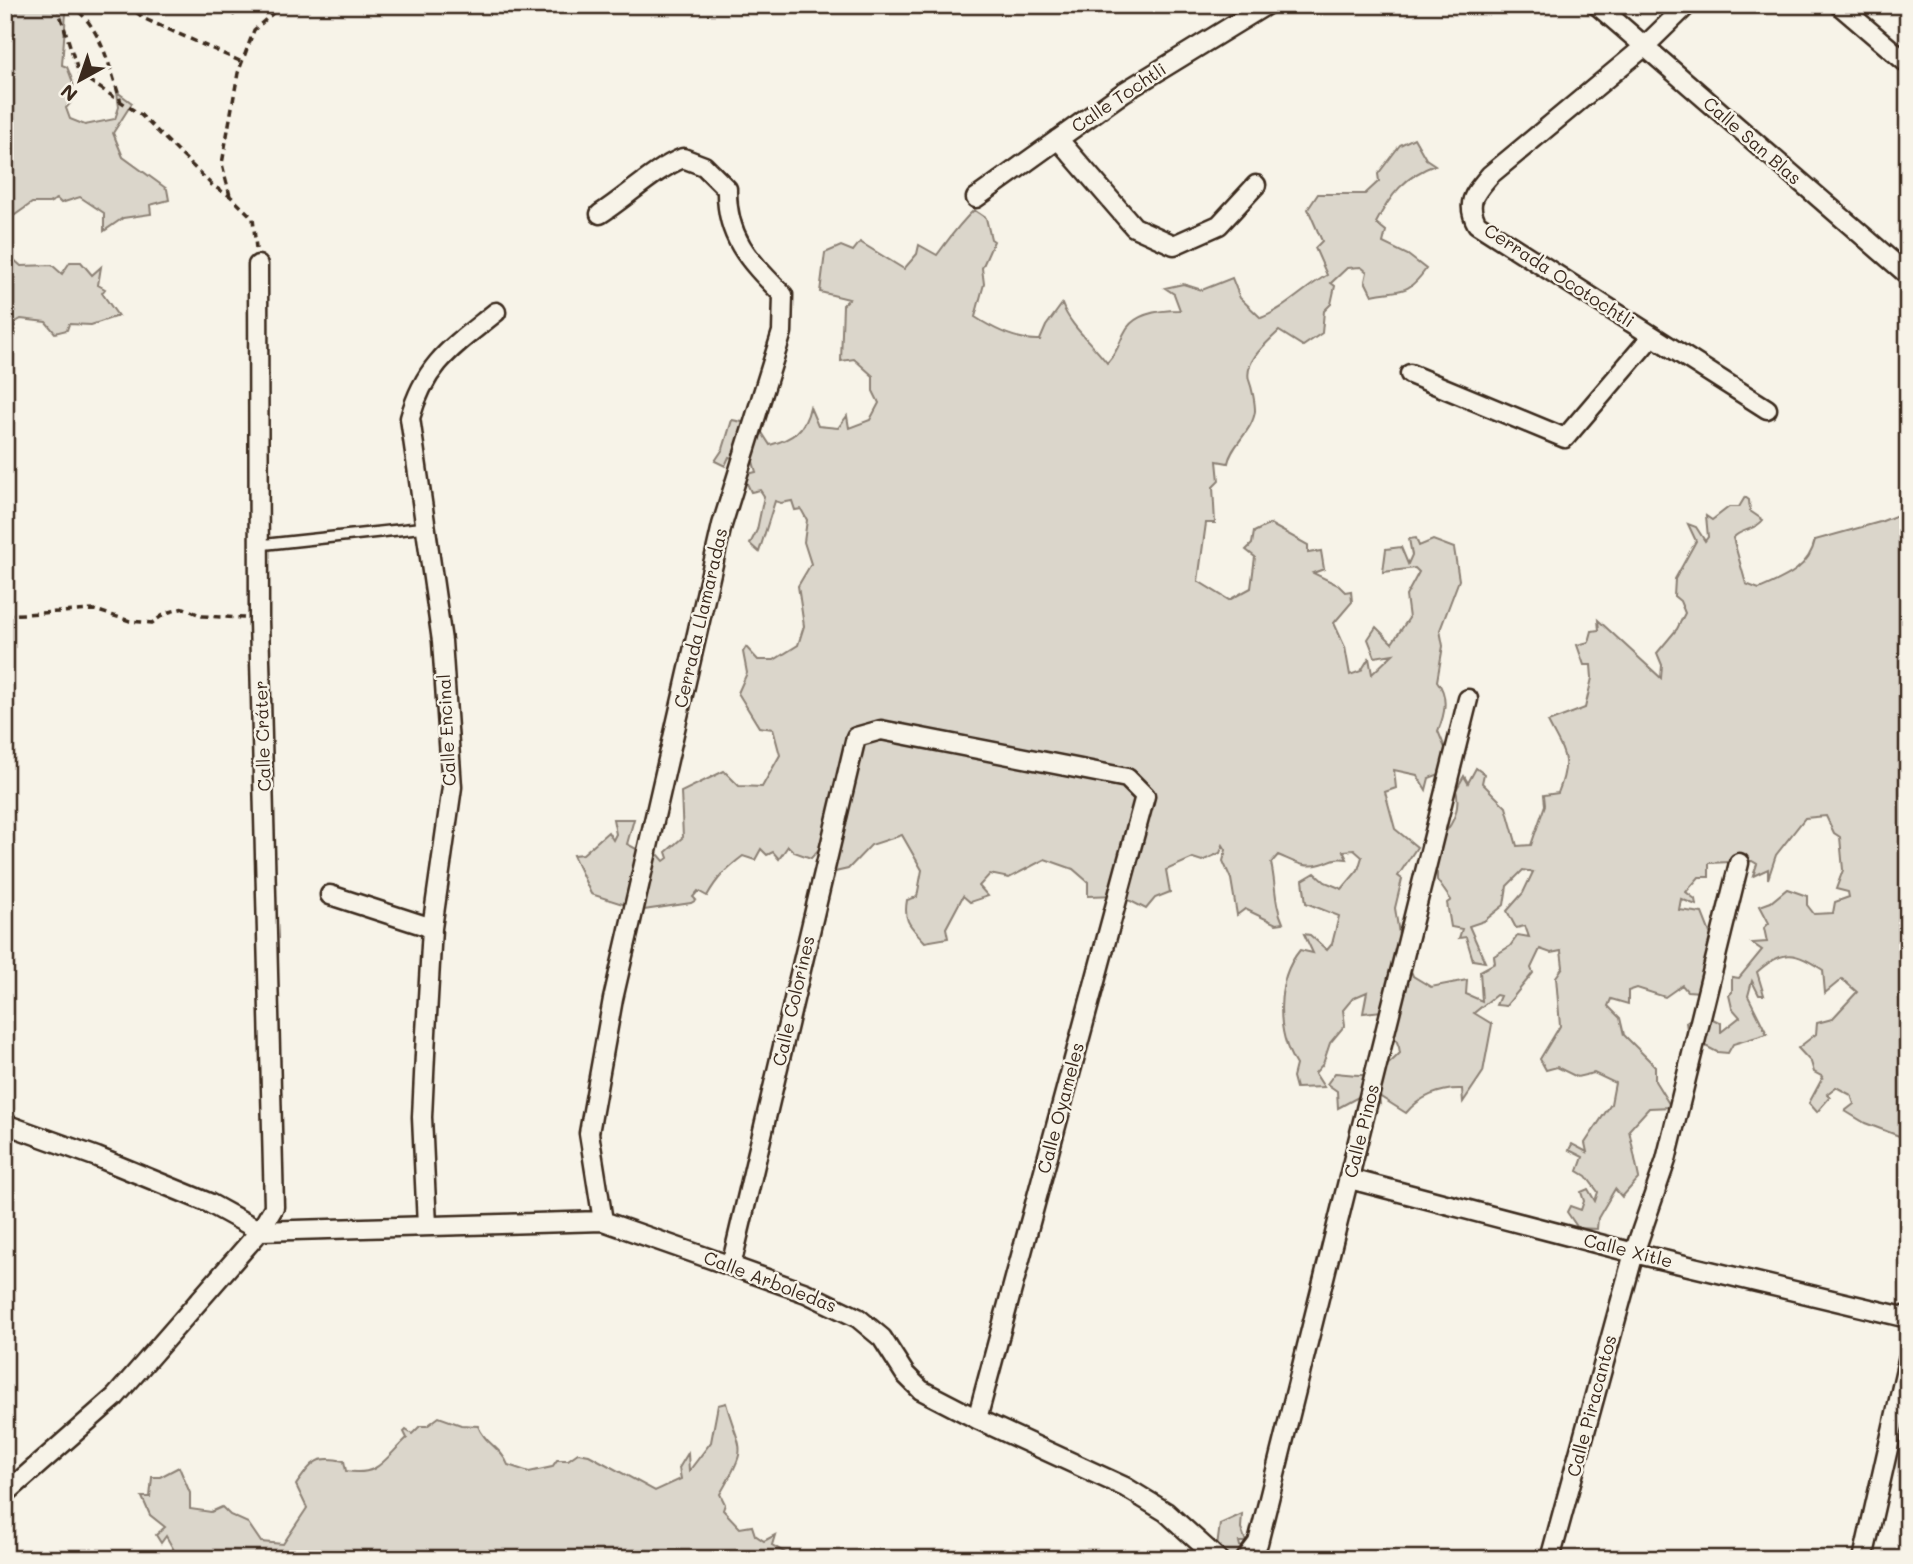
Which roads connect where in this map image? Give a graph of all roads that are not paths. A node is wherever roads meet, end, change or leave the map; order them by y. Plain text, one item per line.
1 (1266, 5) edge
2 (1597, 5) edge
3 (1687, 5) edge
4 (1839, 5) edge
5 (1644, 47) junction
6 (1908, 64) edge
7 (1058, 139) junction
8 (1256, 185) dead end
9 (976, 198) dead end
10 (600, 214) dead end
11 (258, 265) road end
12 (1908, 275) edge
13 (496, 312) dead end
14 (1652, 336) junction
15 (1410, 374) dead end
16 (1767, 409) dead end
17 (426, 527) junction
18 (259, 545) junction
19 (1468, 699) dead end
20 (856, 737) joint
21 (1739, 863) dead end
22 (330, 895) dead end
23 (432, 929) junction
24 (5, 1124) edge
25 (1350, 1179) junction
26 (603, 1221) junction
27 (427, 1226) junction
28 (260, 1231) junction
29 (1634, 1253) junction
30 (732, 1266) junction
31 (1908, 1318) edge
32 (1908, 1360) edge
33 (977, 1419) junction
34 (5, 1494) edge
35 (1218, 1559) edge
36 (1246, 1559) edge
37 (1550, 1559) edge
38 (1863, 1559) edge

1 - 7 street, Calle Tochtli
2 - 5 street, Calle San Blas
3 - 5 street, Cerrada Ocotochtli
4 - 6 street
5 - 12 street, Calle San Blas
5 - 14 street, Cerrada Ocotochtli
7 - 8 street
7 - 9 street, Calle Tochtli
10 - 26 street, Cerrada Llamaradas
11 - 18 street, Calle Cráter
13 - 17 street, Calle Encinal
14 - 15 street
14 - 16 street, Cerrada Ocotochtli
17 - 18 lane
17 - 23 street, Calle Encinal
18 - 28 street, Calle Cráter
19 - 25 street, Calle Pinos
20 - 30 street, Calle Colorines
20 - 33 street, Calle Oyameles
21 - 29 street, Calle Piracantos
22 - 23 street
23 - 27 street, Calle Encinal
24 - 28 street
25 - 29 street, Calle Xitle
25 - 36 street, Calle Pinos
26 - 27 street, Calle Arboledas
26 - 30 street, Calle Arboledas
27 - 28 street, Calle Arboledas
28 - 34 street
29 - 31 street, Calle Xitle
29 - 37 street, Calle Piracantos
30 - 33 street, Calle Arboledas
32 - 38 street
33 - 35 street, Calle Arboledas

